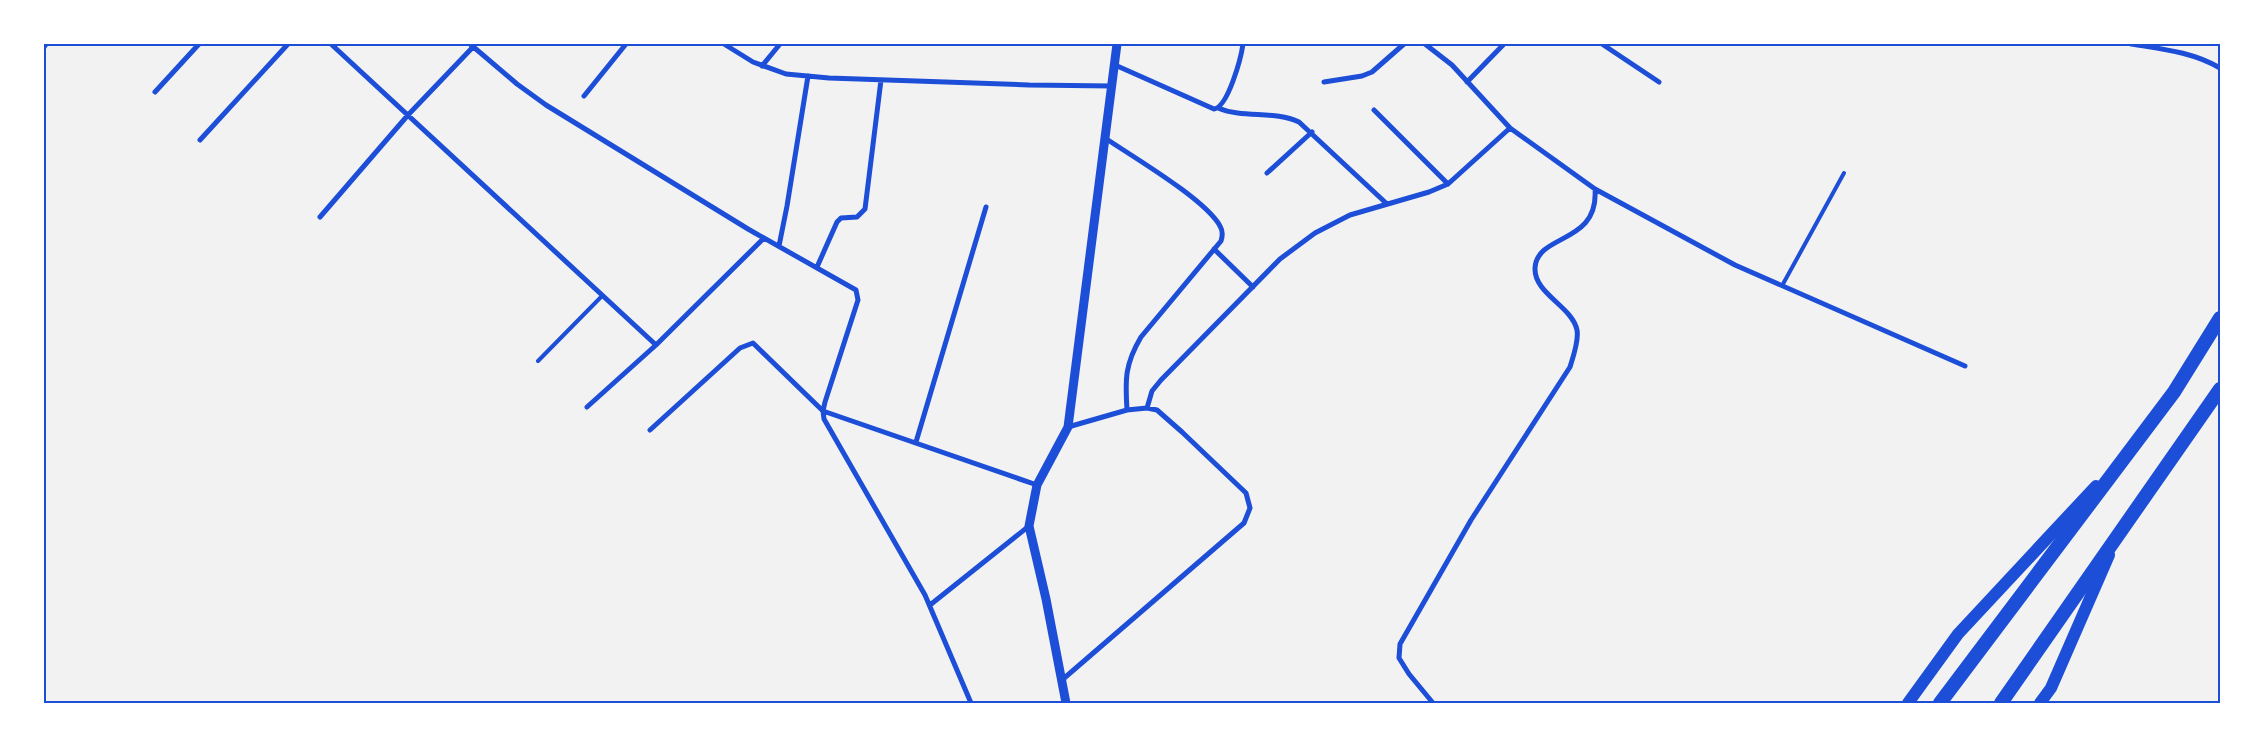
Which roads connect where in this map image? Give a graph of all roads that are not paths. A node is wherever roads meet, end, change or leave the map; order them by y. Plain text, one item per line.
1 (199, 44) edge
2 (288, 44) edge
3 (331, 44) edge
4 (626, 44) edge
5 (724, 44) edge
6 (780, 44) edge
7 (1117, 44) edge
8 (1243, 44) edge
9 (1404, 44) edge
10 (1425, 44) edge
11 (1504, 44) edge
12 (1602, 44) edge
13 (2131, 44) edge
14 (472, 45) edge
15 (1114, 65) junction
16 (762, 66) junction
17 (2220, 68) edge
18 (808, 76) junction
19 (881, 80) junction
20 (1324, 82) dead end
21 (1467, 82) junction
22 (1659, 82) dead end
23 (1112, 86) junction
24 (155, 92) dead end
25 (584, 96) dead end
26 (1218, 108) junction
27 (1374, 110) dead end
28 (408, 115) junction
29 (1510, 128) junction
30 (1312, 132) junction
31 (1105, 138) junction
32 (200, 140) dead end
33 (1844, 173) dead end
34 (1267, 174) dead end
35 (1448, 184) junction
36 (1595, 189) junction
37 (1388, 204) junction
38 (986, 206) dead end
39 (320, 217) dead end
40 (764, 238) junction
41 (779, 246) junction
42 (1214, 249) junction
43 (817, 267) junction
44 (1783, 284) junction
45 (1253, 287) junction
46 (602, 296) junction
47 (2220, 318) edge
48 (656, 345) junction
49 (538, 361) dead end
50 (1965, 366) dead end
51 (2219, 396) edge
52 (587, 407) dead end
53 (1147, 408) junction
54 (823, 410) junction
55 (1126, 410) junction
56 (1068, 427) junction
57 (650, 430) dead end
58 (916, 442) junction
59 (2129, 452) junction
60 (1037, 485) junction
61 (1029, 526) junction
62 (2115, 541) junction
63 (930, 605) junction
64 (1062, 680) junction
65 (971, 703) edge
66 (1066, 703) edge
67 (1433, 703) edge
68 (1908, 703) edge
69 (1940, 703) edge
70 (2000, 703) edge
71 (2040, 703) edge

1 - 24 street
2 - 32 street
3 - 28 street
4 - 25 street
5 - 16 street
6 - 16 street
7 - 15 street
8 - 26 street
9 - 20 street
10 - 21 street
11 - 21 street
12 - 22 street
13 - 17 street
14 - 28 street
14 - 40 street
15 - 23 street
15 - 26 street
16 - 18 street
18 - 19 street
18 - 41 street
19 - 23 street
19 - 43 street
21 - 29 street
23 - 31 street
26 - 30 street
27 - 35 street
28 - 39 street
28 - 46 street
29 - 35 street
29 - 36 street
30 - 34 street
30 - 37 street
31 - 42 street
31 - 56 street
33 - 44 lane
35 - 37 street
36 - 44 street
36 - 67 street
37 - 45 street
38 - 58 street
40 - 41 street
40 - 48 street
41 - 43 street
42 - 45 street
42 - 55 street
43 - 54 street
44 - 50 street
45 - 53 street
46 - 48 street
46 - 49 lane
47 - 59 highway
48 - 52 street
51 - 62 highway
53 - 55 street
53 - 64 street
54 - 57 street
54 - 58 street
54 - 63 street
55 - 56 street
56 - 60 street
58 - 60 street
59 - 68 main road
59 - 69 highway
60 - 61 street
61 - 63 street
61 - 64 street
62 - 70 highway
62 - 71 main road
63 - 65 street
64 - 66 street

